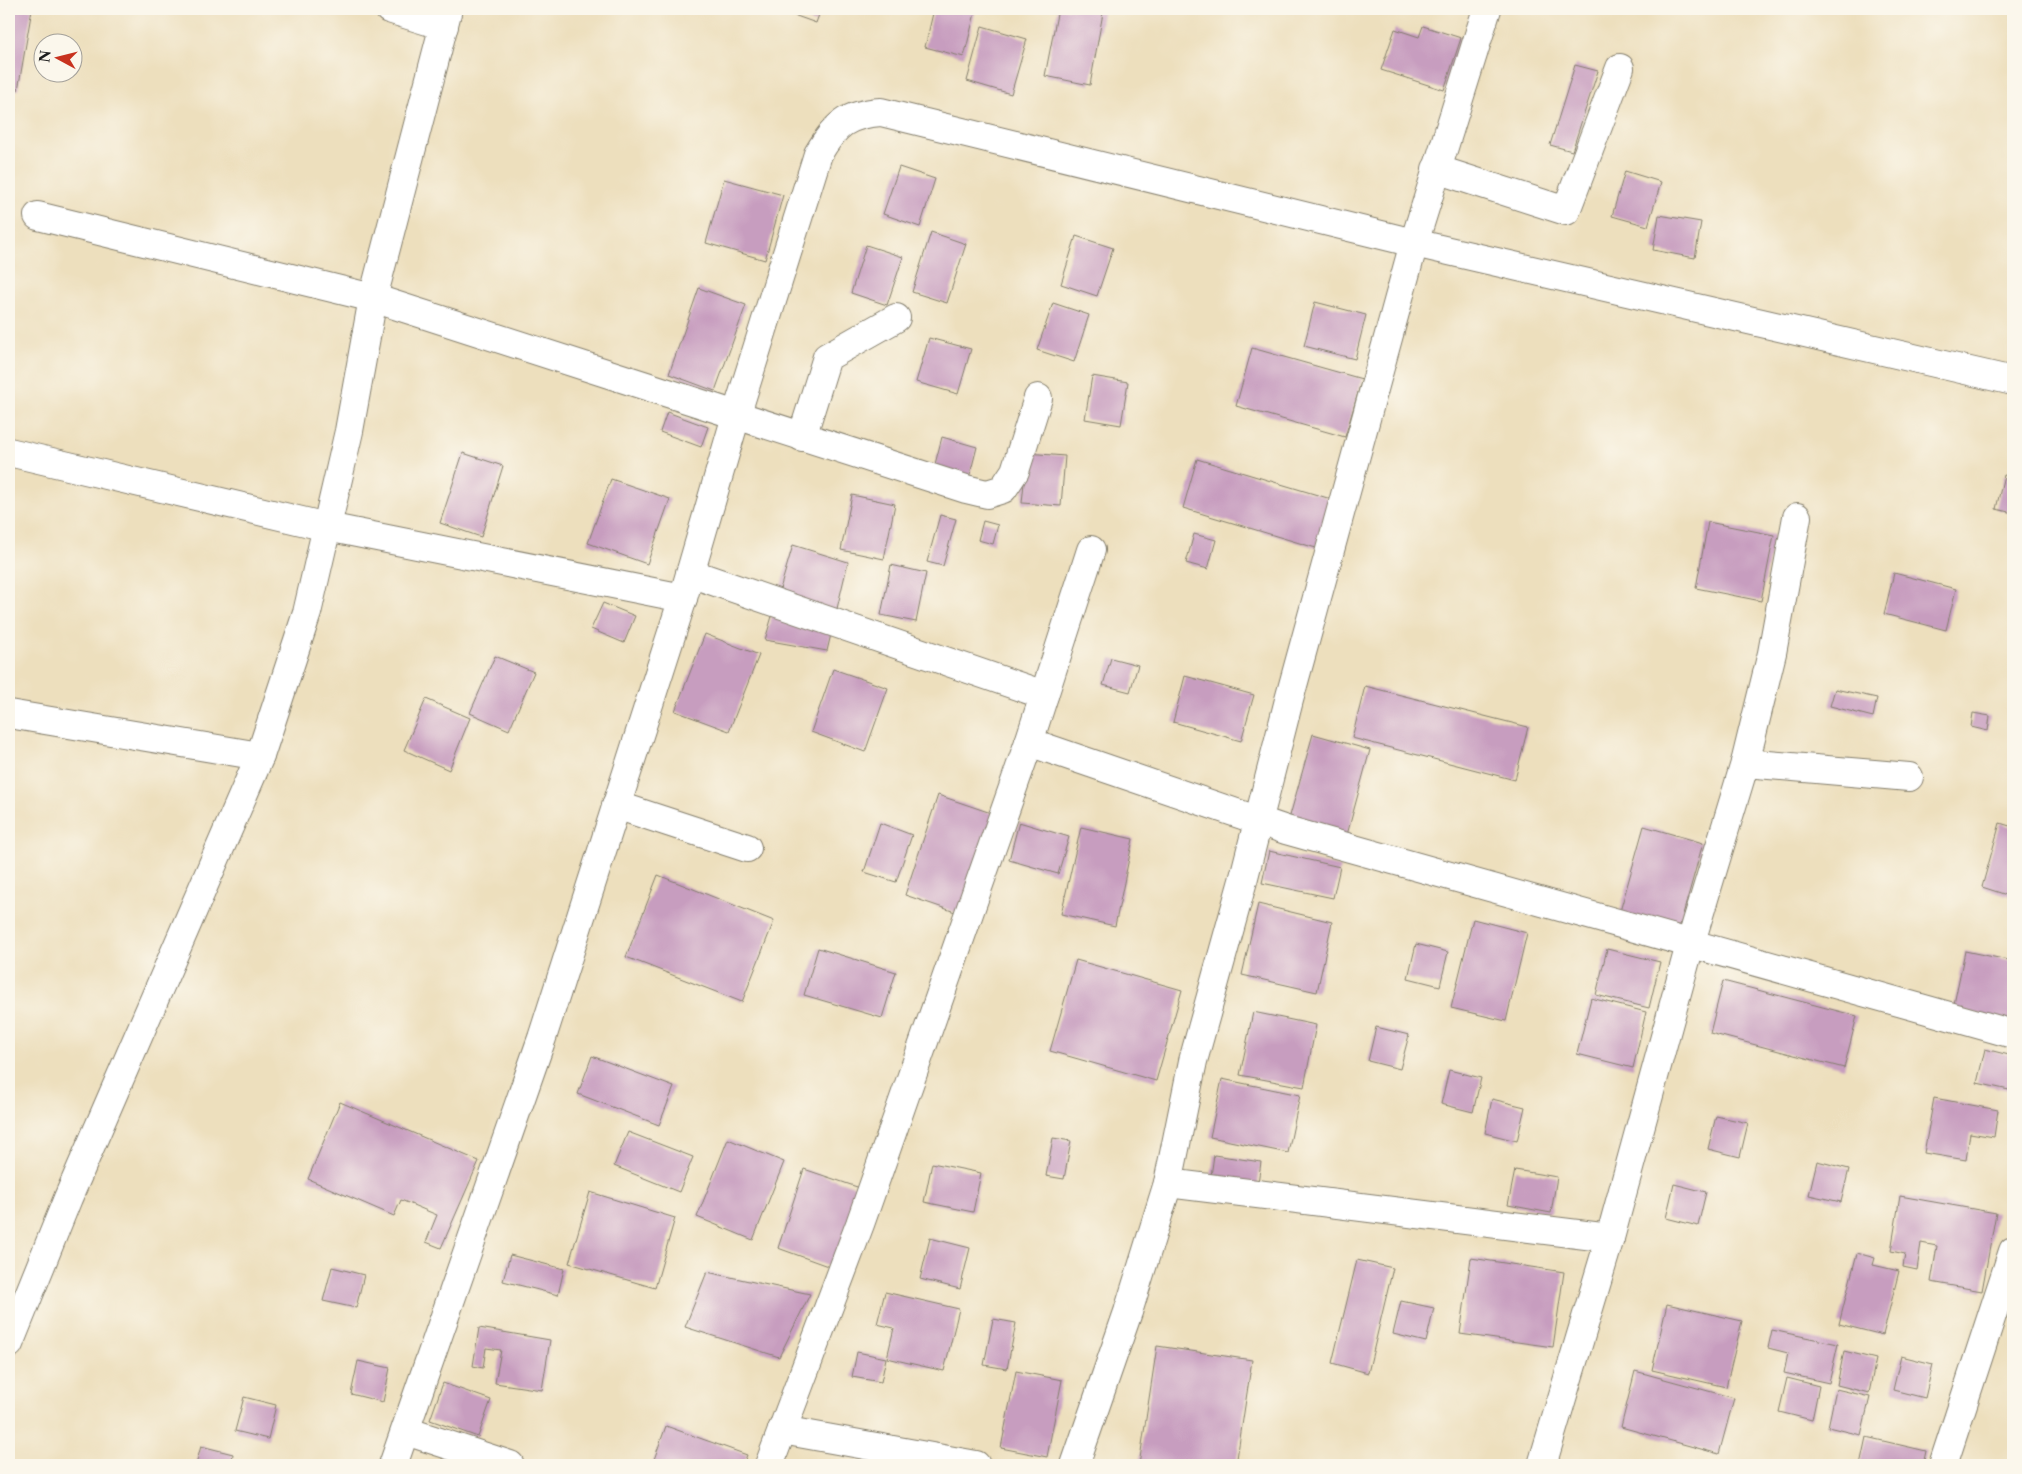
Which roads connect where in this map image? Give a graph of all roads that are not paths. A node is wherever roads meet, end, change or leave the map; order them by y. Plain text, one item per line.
1 (389, 9) edge
2 (1487, 9) edge
3 (446, 18) edge
4 (1620, 68) dead end
5 (1436, 169) junction
6 (38, 216) dead end
7 (1414, 243) junction
8 (372, 298) junction
9 (896, 318) dead end
10 (2013, 381) edge
11 (1038, 398) dead end
12 (736, 416) junction
13 (802, 437) junction
14 (9, 452) edge
15 (1797, 517) dead end
16 (327, 527) junction
17 (1091, 550) dead end
18 (686, 586) junction
19 (1044, 695) junction
20 (9, 714) edge
21 (1029, 742) junction
22 (260, 756) junction
23 (1745, 763) junction
24 (1909, 777) dead end
25 (616, 805) junction
26 (1258, 822) junction
27 (747, 848) dead end
28 (1690, 945) junction
29 (2013, 1034) edge
30 (1168, 1183) junction
31 (1610, 1238) junction
32 (2013, 1251) edge
33 (2006, 1300) edge
34 (11, 1334) edge
35 (782, 1430) junction
36 (406, 1431) junction
37 (393, 1465) edge
38 (510, 1465) edge
39 (769, 1465) edge
40 (976, 1465) edge
41 (1075, 1465) edge
42 (1542, 1465) edge
43 (1943, 1465) edge

1 - 3 street
2 - 5 street
3 - 8 street
4 - 5 street
5 - 7 street
6 - 8 street
7 - 10 street
7 - 12 street
7 - 26 street
8 - 12 street
8 - 16 street
9 - 13 street
11 - 13 street
12 - 13 street
12 - 18 street
14 - 16 street
15 - 23 street
16 - 18 street
16 - 22 street
17 - 19 street
18 - 19 street
18 - 25 street
19 - 21 street
20 - 22 street
21 - 26 street
21 - 35 street
22 - 34 street
23 - 24 street
23 - 28 street
25 - 27 street
25 - 36 street
26 - 28 street
26 - 30 street
28 - 29 street
28 - 31 street
30 - 31 street
30 - 41 street
31 - 42 street
32 - 33 street
33 - 43 street
35 - 39 street
35 - 40 street
36 - 37 street
36 - 38 street

